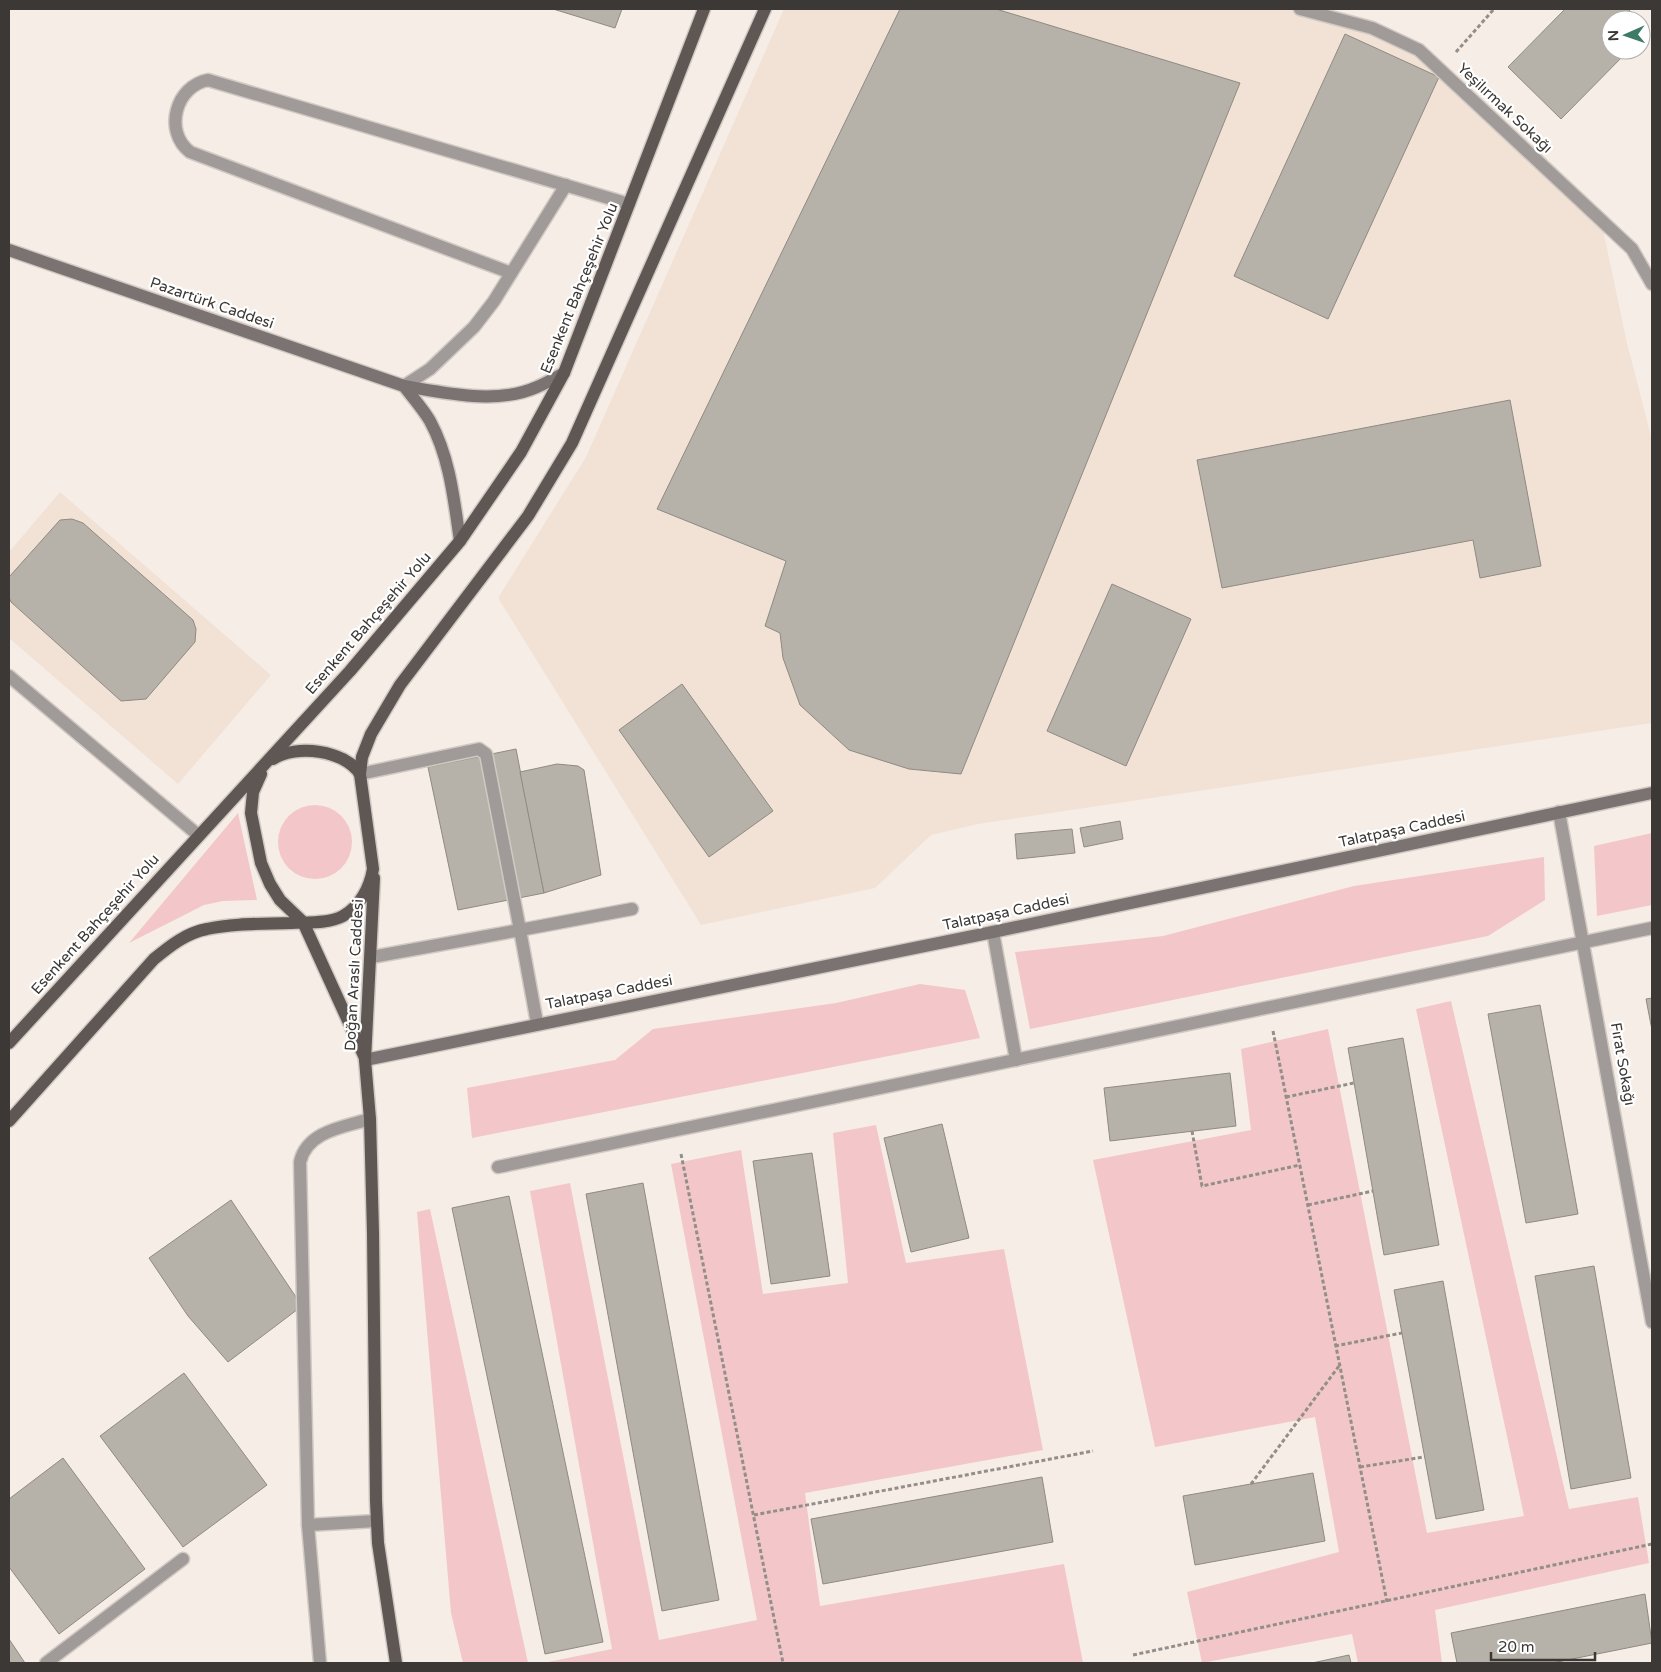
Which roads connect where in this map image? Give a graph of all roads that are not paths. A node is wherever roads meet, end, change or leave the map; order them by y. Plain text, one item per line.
1 (704, 9) edge
2 (765, 9) edge
3 (1300, 9) edge
4 (566, 185) junction
5 (629, 204) junction
6 (9, 250) edge
7 (510, 273) junction
8 (1652, 284) edge
9 (564, 372) junction
10 (404, 386) junction
11 (460, 541) junction
12 (9, 676) edge
13 (268, 762) junction
14 (360, 774) junction
15 (1652, 793) edge
16 (1559, 812) junction
17 (198, 834) junction
18 (374, 860) junction
19 (632, 909) dead end
20 (303, 922) junction
21 (1652, 928) edge
22 (520, 930) junction
23 (993, 932) junction
24 (1584, 942) junction
25 (372, 957) junction
26 (537, 1023) junction
27 (9, 1042) edge
28 (366, 1060) junction
29 (1016, 1060) junction
30 (370, 1119) junction
31 (9, 1121) edge
32 (498, 1167) dead end
33 (1652, 1322) edge
34 (376, 1521) junction
35 (308, 1525) junction
36 (183, 1559) dead end
37 (46, 1663) edge
38 (320, 1663) edge
39 (396, 1663) edge

1 - 5 main road, Esenkent Bahçeşehir Yolu
2 - 14 main road
3 - 8 street, Yeşilırmak Sokağı
4 - 5 street
4 - 7 street
4 - 7 street
5 - 9 main road, Esenkent Bahçeşehir Yolu
6 - 10 street, Pazartürk Caddesi
7 - 10 street
9 - 10 street, Pazartürk Caddesi
9 - 11 main road, Esenkent Bahçeşehir Yolu
10 - 11 street
11 - 13 main road, Esenkent Bahçeşehir Yolu
12 - 17 street
13 - 14 main road, Esenkent Bahçeşehir Yolu
13 - 17 main road, Esenkent Bahçeşehir Yolu
13 - 20 main road, Esenkent Bahçeşehir Yolu
14 - 18 main road
14 - 22 street
15 - 16 street, Talatpaşa Caddesi
16 - 23 street, Talatpaşa Caddesi
16 - 24 street, Fırat Sokağı
17 - 27 main road, Esenkent Bahçeşehir Yolu
18 - 20 main road
18 - 25 main road, Doğan Araslı Caddesi
19 - 22 street
20 - 28 main road, Doğan Araslı Caddesi
20 - 31 main road
21 - 24 street
22 - 25 street
22 - 26 street
23 - 26 street, Talatpaşa Caddesi
23 - 29 street
24 - 29 street
24 - 33 street, Fırat Sokağı
25 - 28 main road, Doğan Araslı Caddesi
26 - 28 street, Talatpaşa Caddesi
28 - 30 main road
29 - 32 street
30 - 34 main road
30 - 35 street
34 - 35 street
34 - 39 main road
35 - 38 street
36 - 37 street

